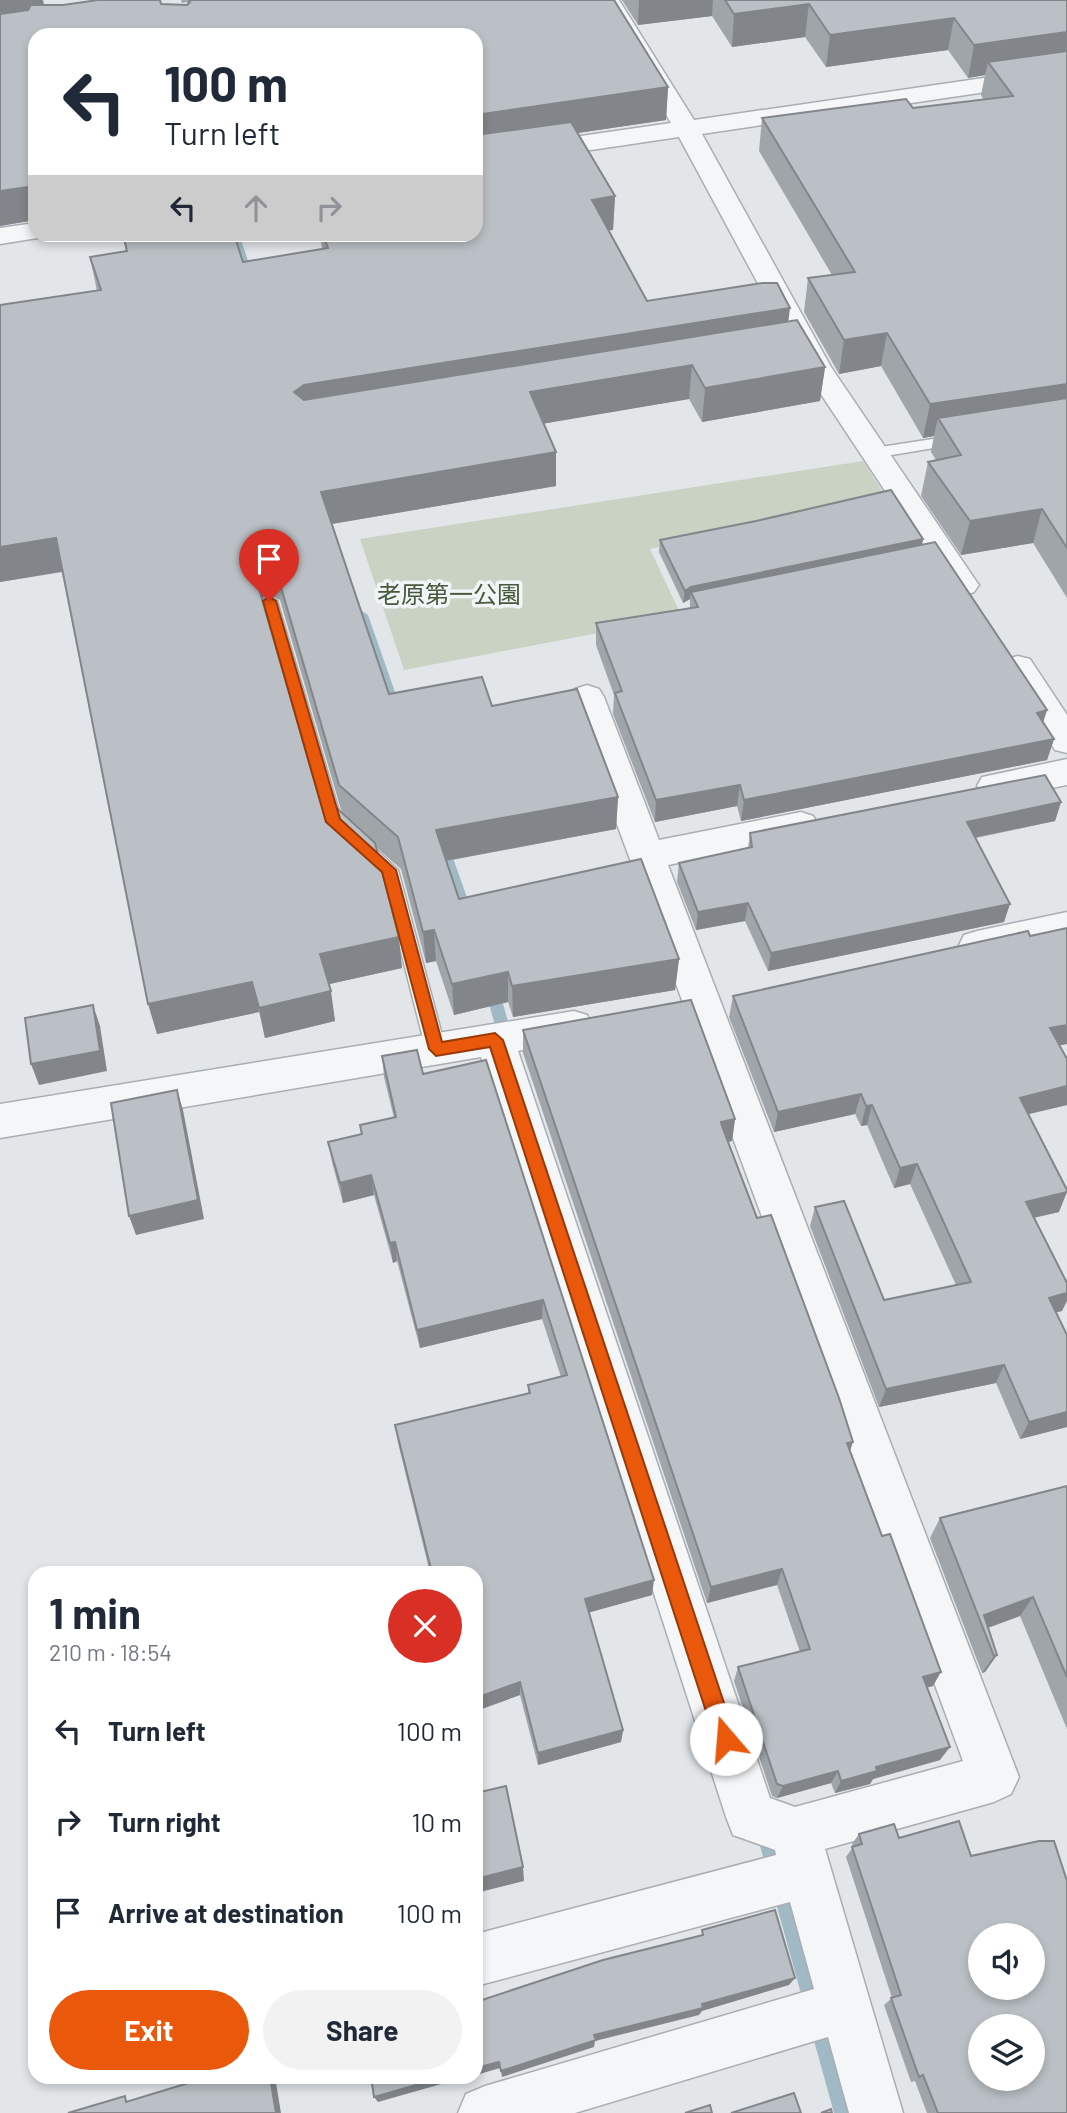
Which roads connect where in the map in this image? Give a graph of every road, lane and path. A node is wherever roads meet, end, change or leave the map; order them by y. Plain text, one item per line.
1 (608, 0) edge
2 (1067, 73) edge
3 (685, 127) junction
4 (483, 158) edge
5 (28, 232) edge
6 (0, 236) edge
7 (971, 438) edge
8 (874, 453) junction
9 (269, 601) dead end
10 (979, 609) edge
11 (1001, 642) edge
12 (587, 696) dead end
13 (1067, 741) edge
14 (1067, 772) edge
15 (958, 793) edge
16 (836, 818) edge
17 (646, 856) junction
18 (1067, 926) edge
19 (945, 952) edge
20 (610, 1020) edge
21 (495, 1040) junction
22 (436, 1049) junction
23 (0, 1121) edge
24 (801, 1852) junction
25 (483, 1958) edge
26 (845, 2006) junction
27 (485, 2113) edge
28 (876, 2113) edge

1 - 3 street
2 - 3 street
3 - 4 street
3 - 8 street
5 - 6 street
7 - 8 lane
8 - 10 street
9 - 22 lane
11 - 13 street
12 - 17 street
14 - 15 street
16 - 17 street
17 - 24 street
18 - 19 street
20 - 21 street
21 - 22 street
21 - 24 street
22 - 23 street
24 - 25 street
24 - 26 street
26 - 27 street
26 - 28 street

